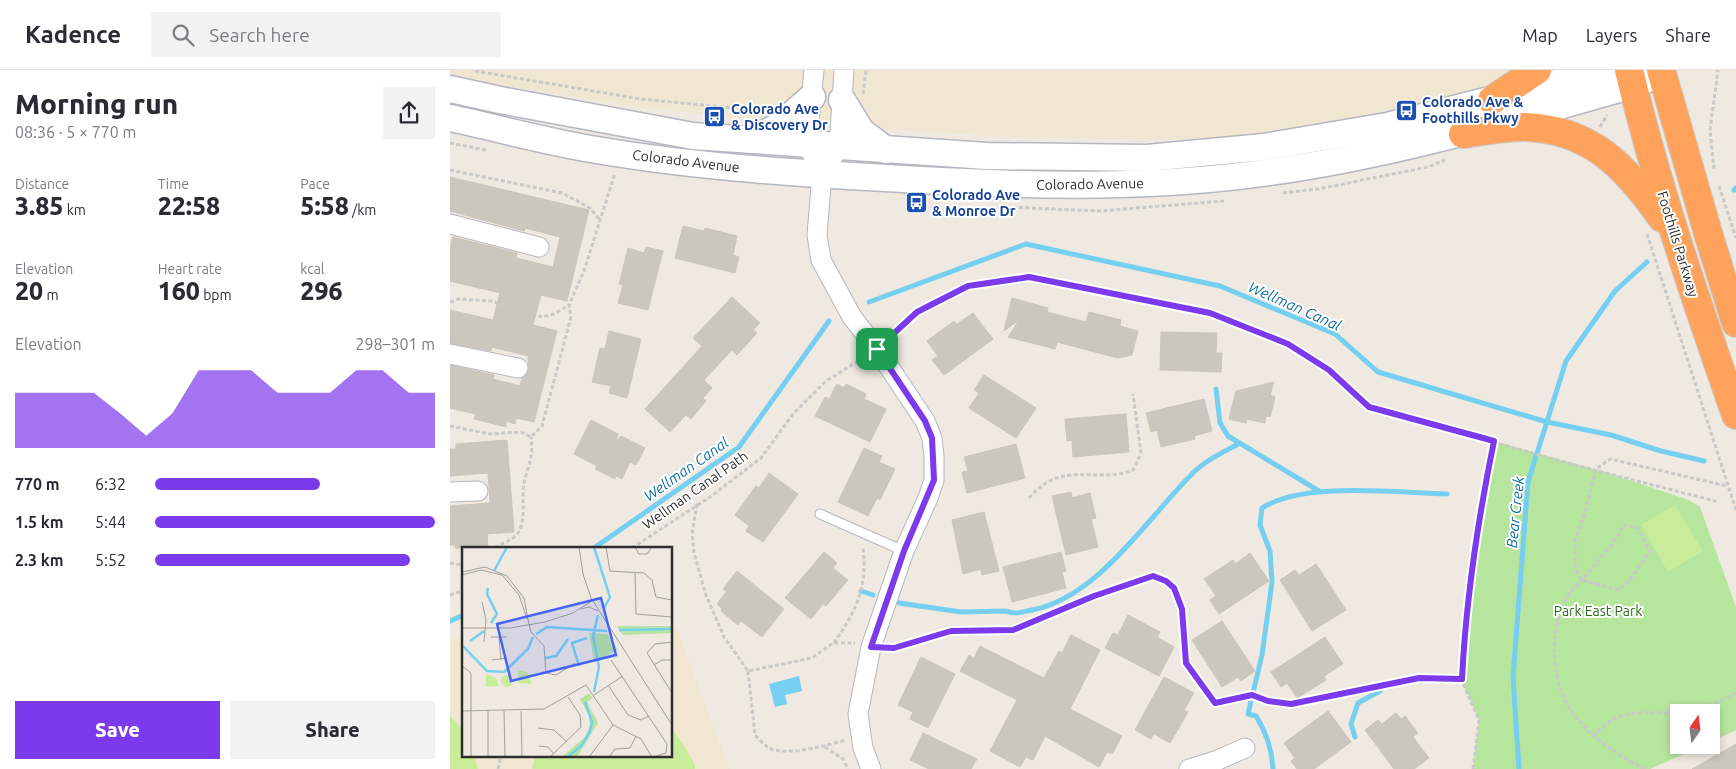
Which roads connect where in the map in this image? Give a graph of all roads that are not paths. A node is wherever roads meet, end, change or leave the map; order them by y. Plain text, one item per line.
1 (814, 70) edge
2 (844, 70) edge
3 (1537, 70) edge
4 (1607, 70) edge
5 (1660, 70) edge
6 (1631, 78) edge
7 (450, 89) edge
8 (842, 100) junction
9 (1492, 100) junction
10 (803, 105) junction
11 (450, 118) edge
12 (1464, 134) junction
13 (752, 140) junction
14 (808, 144) junction
15 (838, 147) junction
16 (886, 150) junction
17 (822, 174) junction
18 (450, 224) edge
19 (539, 247) dead end
20 (1693, 291) junction
21 (1736, 323) edge
22 (450, 354) edge
23 (518, 368) dead end
24 (1736, 415) edge
25 (478, 491) dead end
26 (450, 492) edge
27 (820, 514) dead end
28 (904, 551) junction
29 (1245, 748) dead end
30 (871, 769) edge
31 (1189, 769) edge

1 - 10 street
2 - 8 street
3 - 9 highway
4 - 9 main road, Colorado Avenue
5 - 6 main road, Colorado Avenue
5 - 21 highway
6 - 12 main road, Colorado Avenue
6 - 20 highway, Foothills Parkway
7 - 13 main road, Colorado Avenue
8 - 15 street
8 - 16 main road
9 - 16 main road, Colorado Avenue
10 - 13 main road
10 - 14 street
11 - 17 main road, Colorado Avenue
12 - 17 main road, Colorado Avenue
12 - 20 highway
13 - 14 main road, Colorado Avenue
14 - 15 main road, Colorado Avenue
14 - 17 street
15 - 16 main road, Colorado Avenue
15 - 17 street
17 - 28 street
18 - 19 street
20 - 24 highway, Foothills Parkway
22 - 23 street
25 - 26 street
27 - 28 lane
28 - 30 street
29 - 31 street

